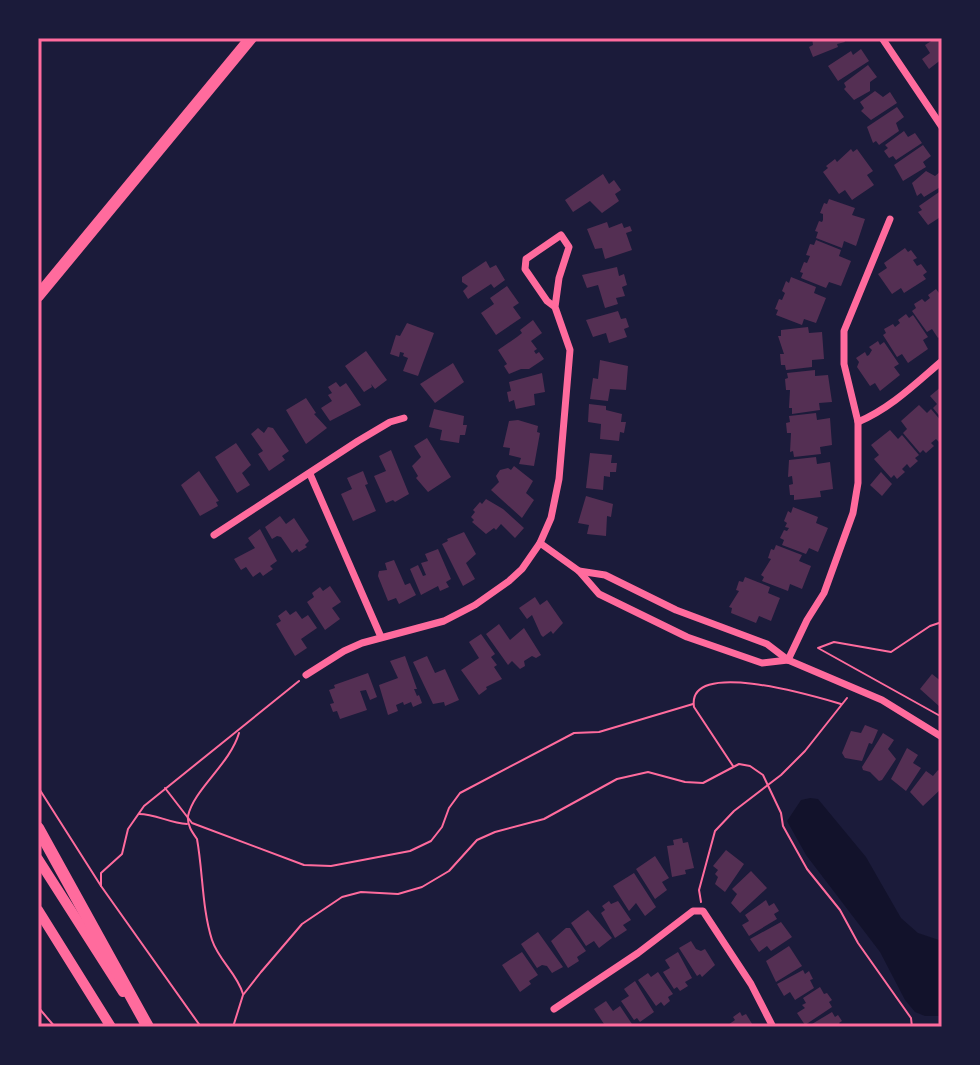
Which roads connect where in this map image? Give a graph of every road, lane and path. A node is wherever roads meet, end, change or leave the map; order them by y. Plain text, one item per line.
1 (251, 38) edge
2 (882, 38) edge
3 (942, 127) edge
4 (890, 219) dead end
5 (38, 296) edge
6 (555, 307) junction
7 (942, 361) edge
8 (404, 418) dead end
9 (858, 422) junction
10 (310, 474) junction
11 (214, 535) dead end
12 (540, 543) junction
13 (579, 571) junction
14 (942, 622) edge
15 (381, 637) junction
16 (788, 660) junction
17 (306, 675) joint
18 (847, 698) dead end
19 (693, 704) junction
20 (842, 704) junction
21 (942, 717) edge
22 (239, 731) junction
23 (942, 737) edge
24 (733, 766) junction
25 (769, 783) junction
26 (38, 787) edge
27 (165, 788) junction
28 (138, 814) junction
29 (190, 823) junction
30 (38, 828) edge
31 (38, 859) edge
32 (101, 886) junction
33 (38, 910) edge
34 (703, 911) junction
35 (243, 995) junction
36 (38, 1007) edge
37 (554, 1009) dead end
38 (55, 1027) edge
39 (111, 1027) edge
40 (146, 1027) edge
41 (201, 1027) edge
42 (233, 1027) edge
43 (773, 1027) edge
44 (912, 1027) edge

1 - 5 highway
2 - 3 street
4 - 9 street
6 - 6 street
6 - 12 street
7 - 9 street
8 - 10 street
9 - 16 street
10 - 11 street
10 - 15 street
12 - 13 street
12 - 15 street
13 - 16 street
13 - 16 street
14 - 21 path
15 - 17 street
16 - 23 street
17 - 22 path
18 - 20 path
19 - 20 path
19 - 24 path
19 - 29 path
20 - 25 path
22 - 27 path
22 - 29 path
24 - 25 path
24 - 35 path
25 - 34 path
25 - 44 path
26 - 32 path
27 - 28 path
27 - 29 path
28 - 29 path
28 - 32 path
29 - 35 path
30 - 40 highway
31 - 40 main road
32 - 41 path
33 - 39 main road
34 - 37 street
34 - 43 street
35 - 42 path
36 - 38 path

